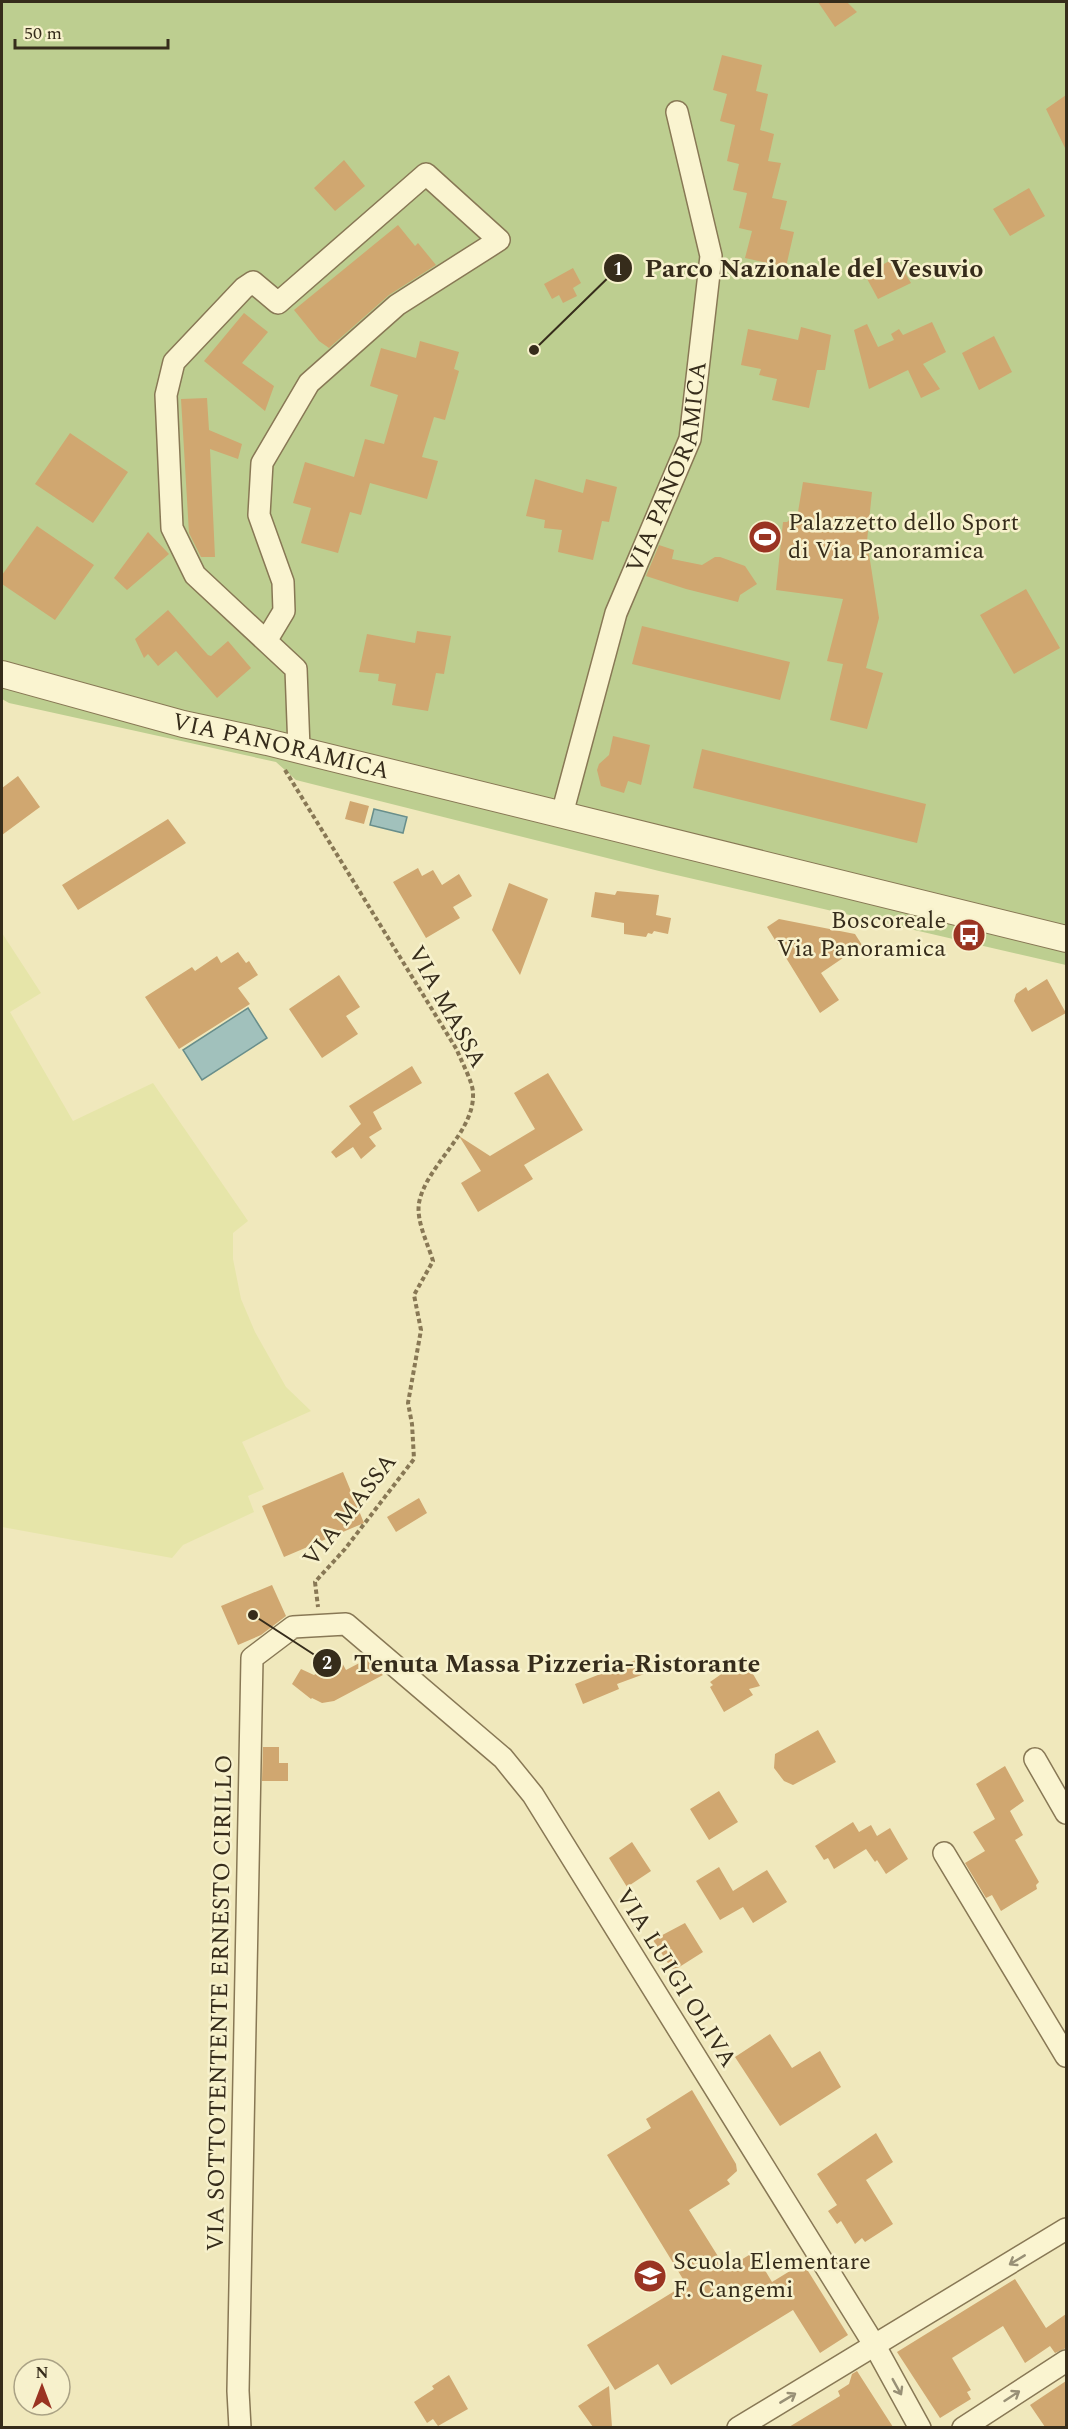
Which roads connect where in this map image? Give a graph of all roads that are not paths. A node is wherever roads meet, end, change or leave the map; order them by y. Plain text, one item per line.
1 (677, 112) dead end
2 (266, 641) junction
3 (2, 674) edge
4 (299, 750) junction
5 (562, 814) junction
6 (1066, 939) edge
7 (320, 1625) joint
8 (1035, 1759) dead end
9 (1066, 1813) edge
10 (944, 1853) dead end
11 (1066, 2056) edge
12 (1066, 2229) edge
13 (874, 2346) junction
14 (1066, 2361) edge
15 (240, 2427) edge
16 (738, 2427) edge
17 (920, 2427) edge
18 (963, 2427) edge

1 - 5 street, VIA PANORAMICA
2 - 2 street
2 - 4 street
3 - 4 street, VIA PANORAMICA
4 - 5 street, VIA PANORAMICA
5 - 6 street, VIA PANORAMICA
7 - 13 street, VIA LUIGI OLIVA
7 - 15 street, VIA SOTTOTENTENTE ERNESTO CIRILLO
8 - 9 street
10 - 11 street
12 -> 13 street
16 -> 13 street
13 -> 17 street, VIA LUIGI OLIVA
18 -> 14 street

